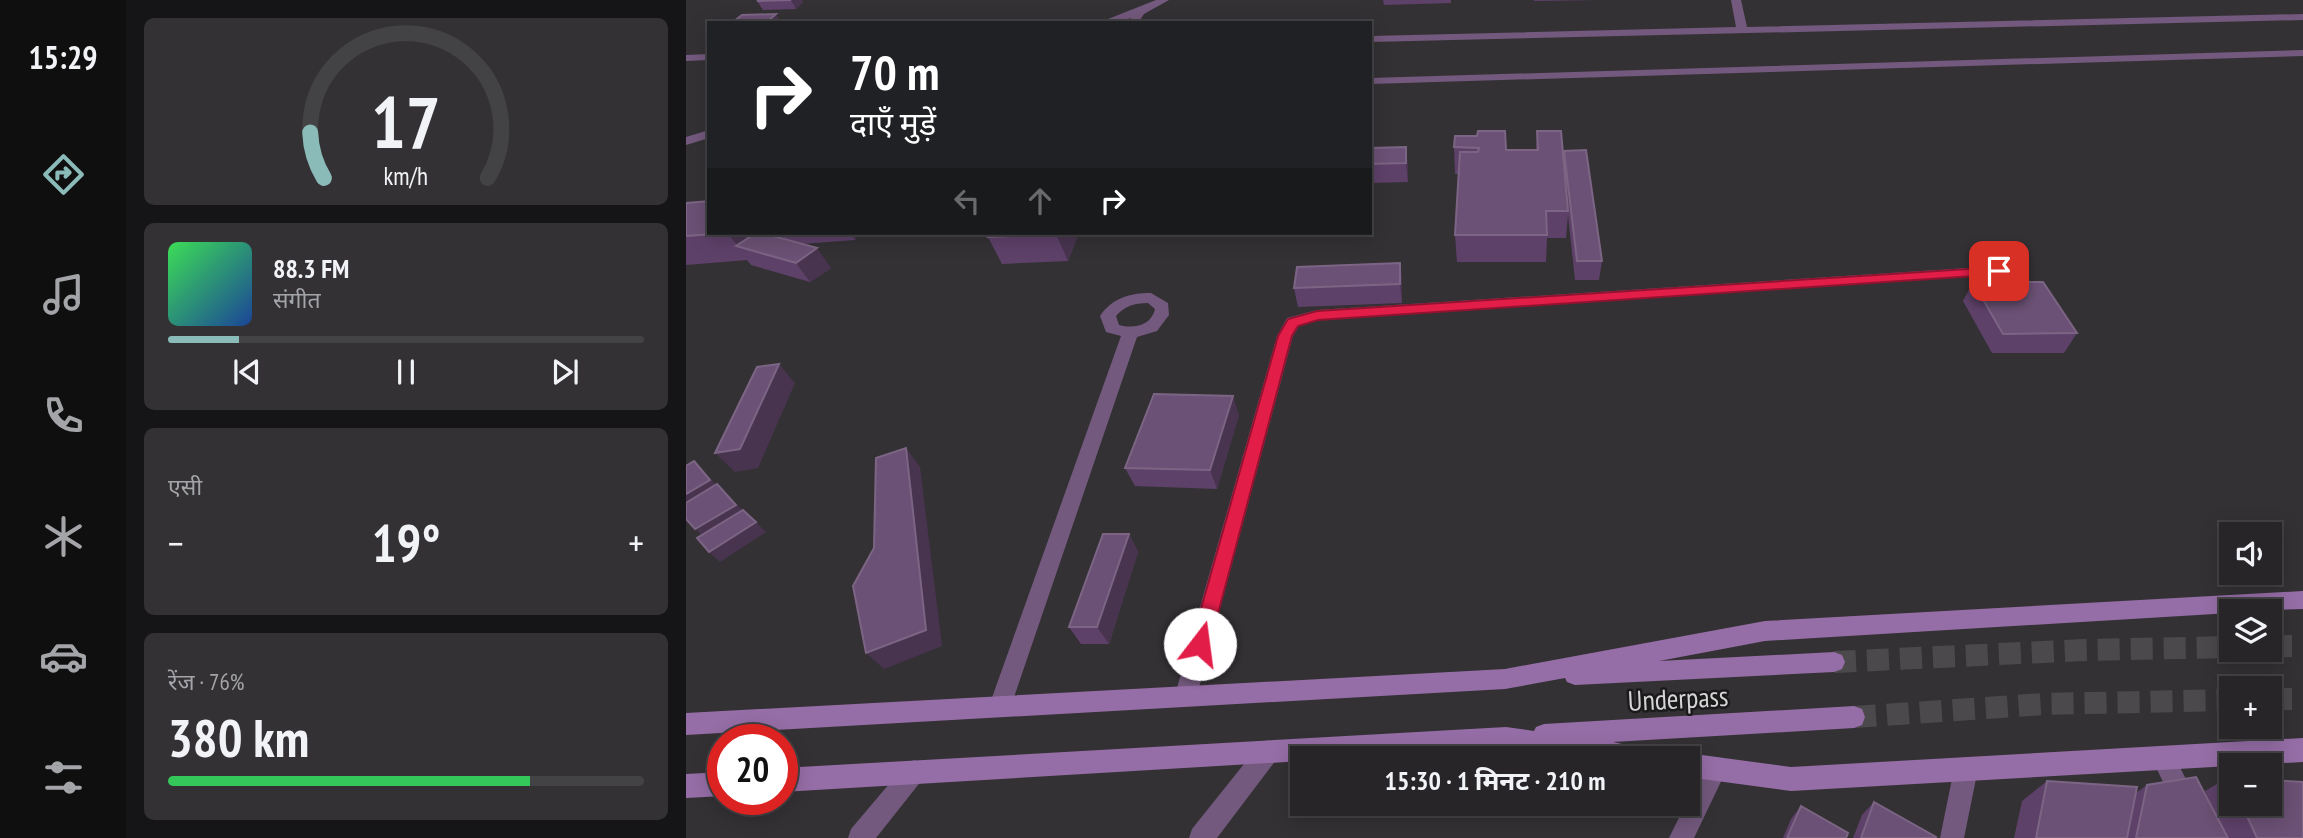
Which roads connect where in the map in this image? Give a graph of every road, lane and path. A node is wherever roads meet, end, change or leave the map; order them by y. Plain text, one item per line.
1 (1164, 0) edge
2 (1737, 0) edge
3 (1140, 12) junction
4 (2303, 16) edge
5 (1110, 21) edge
6 (1134, 21) edge
7 (1742, 30) junction
8 (1372, 39) edge
9 (2303, 53) edge
10 (707, 57) edge
11 (686, 58) edge
12 (1372, 81) edge
13 (707, 135) edge
14 (686, 141) edge
15 (1999, 271) dead end
16 (1130, 333) dead end
17 (2303, 600) edge
18 (1834, 662) tunnel mouth
19 (1505, 679) junction
20 (1186, 695) junction
21 (1000, 706) junction
22 (1854, 717) tunnel mouth
23 (686, 724) edge
24 (1506, 738) junction
25 (1560, 746) edge
26 (2303, 750) edge
27 (1268, 752) junction
28 (2164, 759) junction
29 (1700, 767) edge
30 (1715, 769) junction
31 (1966, 769) junction
32 (914, 772) junction
33 (798, 779) edge
34 (707, 784) edge
35 (686, 786) edge
36 (860, 838) edge
37 (1201, 838) edge
38 (1681, 838) edge
39 (1952, 838) edge
40 (2203, 838) edge

1 - 3 street
2 - 7 street
3 - 5 street
3 - 6 street
4 - 7 street
7 - 8 street
9 - 12 street
10 - 11 street
13 - 14 street
15 - 20 street
16 - 21 street
17 - 19 main road
18 - 19 main road, Underpass
19 - 20 main road
20 - 21 main road
21 - 23 main road
22 - 24 main road, Underpass
24 - 25 main road
24 - 27 main road
26 - 28 main road
27 - 32 main road
27 - 37 street
28 - 31 main road
28 - 40 street
29 - 30 main road
30 - 31 main road
30 - 38 street
31 - 39 street
32 - 33 main road
32 - 36 street
34 - 35 main road

